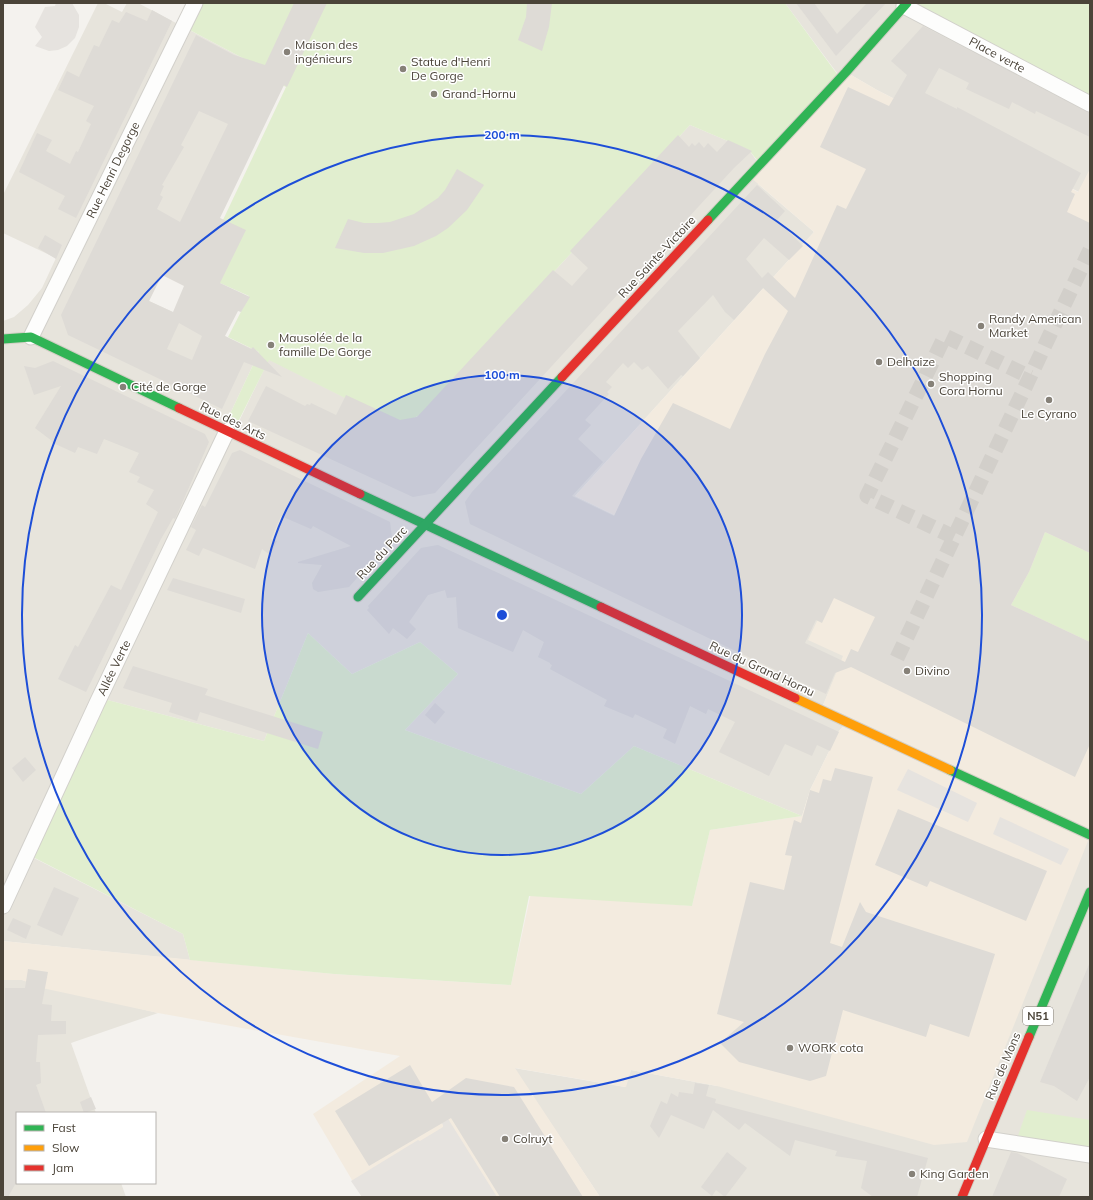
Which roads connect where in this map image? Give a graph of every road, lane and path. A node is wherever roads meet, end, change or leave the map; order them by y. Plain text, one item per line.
1 (196, 3) edge
2 (906, 4) edge
3 (1090, 104) edge
4 (31, 337) junction
5 (3, 339) edge
6 (227, 432) junction
7 (424, 525) junction
8 (358, 596) dead end
9 (1090, 835) edge
10 (1090, 892) edge
11 (3, 906) edge
12 (986, 1139) junction
13 (1090, 1155) edge
14 (962, 1197) edge

1 - 4 street, Rue Henri Degorge
2 - 3 street, Place verte
2 - 7 street, Rue Sainte-Victoire
4 - 5 street
4 - 6 street, Rue des Arts
6 - 7 street, Rue des Arts
6 - 11 street, Allée Verte
7 - 8 street, Rue du Parc
7 - 9 street, Rue du Grand Hornu
10 - 12 street, Rue de Mons / N51
12 - 13 street
12 - 14 street, N51

